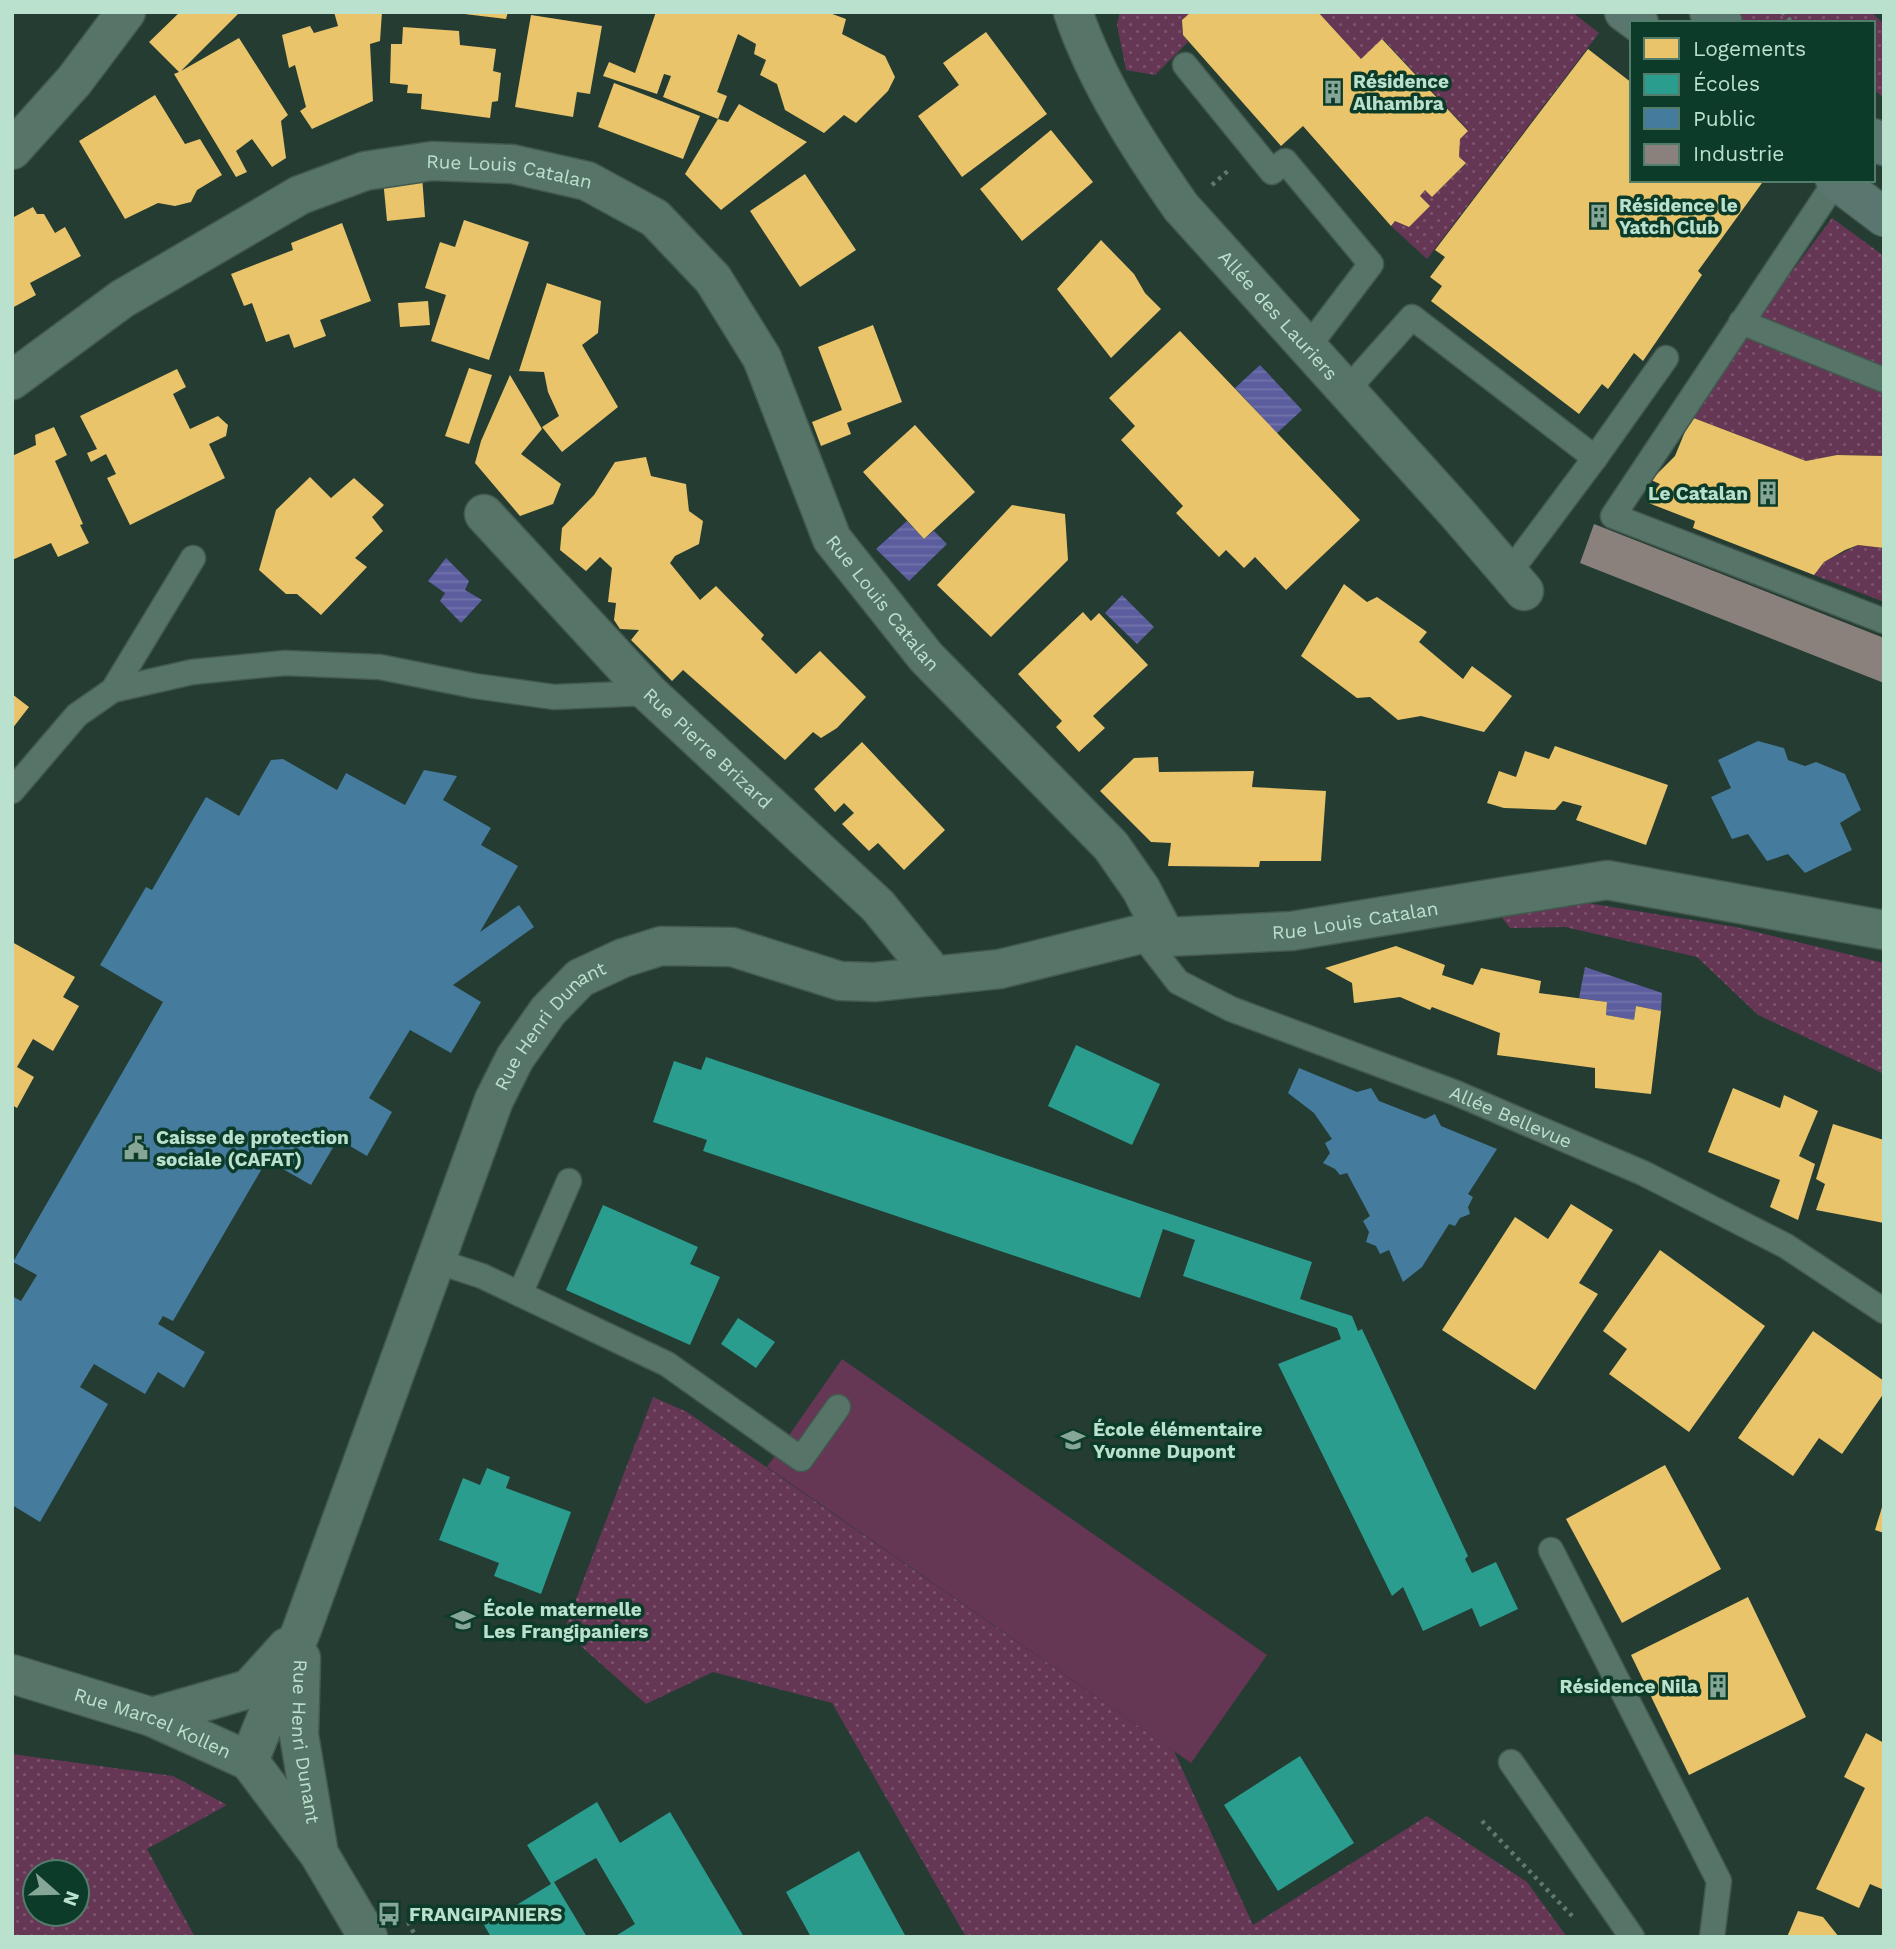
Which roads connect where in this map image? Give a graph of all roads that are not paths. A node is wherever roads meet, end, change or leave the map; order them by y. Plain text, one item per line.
1 (126, 12) edge
2 (1073, 12) edge
3 (1185, 65) dead end
4 (12, 150) edge
5 (1834, 182) edge
6 (1838, 182) edge
7 (1884, 217) edge
8 (1741, 322) junction
9 (1308, 347) junction
10 (1666, 358) dead end
11 (12, 380) edge
12 (1884, 380) edge
13 (1347, 390) junction
14 (1595, 458) junction
15 (484, 514) dead end
16 (193, 558) dead end
17 (1517, 582) joint
18 (1884, 621) edge
19 (113, 690) junction
20 (649, 693) junction
21 (12, 791) edge
22 (1884, 930) edge
23 (1153, 936) junction
24 (935, 976) junction
25 (569, 1181) dead end
26 (436, 1261) junction
27 (520, 1294) junction
28 (1884, 1311) edge
29 (838, 1407) dead end
30 (1551, 1550) dead end
31 (302, 1629) junction
32 (12, 1674) edge
33 (152, 1717) junction
34 (249, 1761) junction
35 (1511, 1762) dead end
36 (319, 1854) junction
37 (368, 1937) edge
38 (1632, 1937) edge
39 (1712, 1937) edge

1 - 4 street
2 - 9 street, Allée des Lauriers
3 - 9 lane
5 - 8 lane
6 - 7 main road
8 - 12 lane
8 - 18 lane
9 - 13 street, Allée des Lauriers
10 - 14 lane
11 - 23 street, Rue Louis Catalan
13 - 14 lane
13 - 17 street, Allée des Lauriers
14 - 17 lane
15 - 20 street, Rue Pierre Brizard
16 - 19 lane
19 - 20 lane
19 - 21 lane
20 - 24 street, Rue Pierre Brizard
22 - 23 street, Rue Louis Catalan
23 - 24 street, Rue Henri Dunant
23 - 28 lane, Allée Bellevue
24 - 26 street, Rue Henri Dunant
25 - 27 lane
26 - 27 lane
26 - 31 street, Rue Henri Dunant
27 - 29 lane
30 - 39 lane
31 - 33 street, Rue Henri Dunant
31 - 34 street, Rue Henri Dunant
31 - 36 street, Rue Henri Dunant
32 - 33 street, Rue Marcel Kollen
33 - 34 street, Rue Marcel Kollen
34 - 36 street, Rue Marcel Kollen
35 - 38 lane
36 - 37 street, Rue Marcel Kollen

